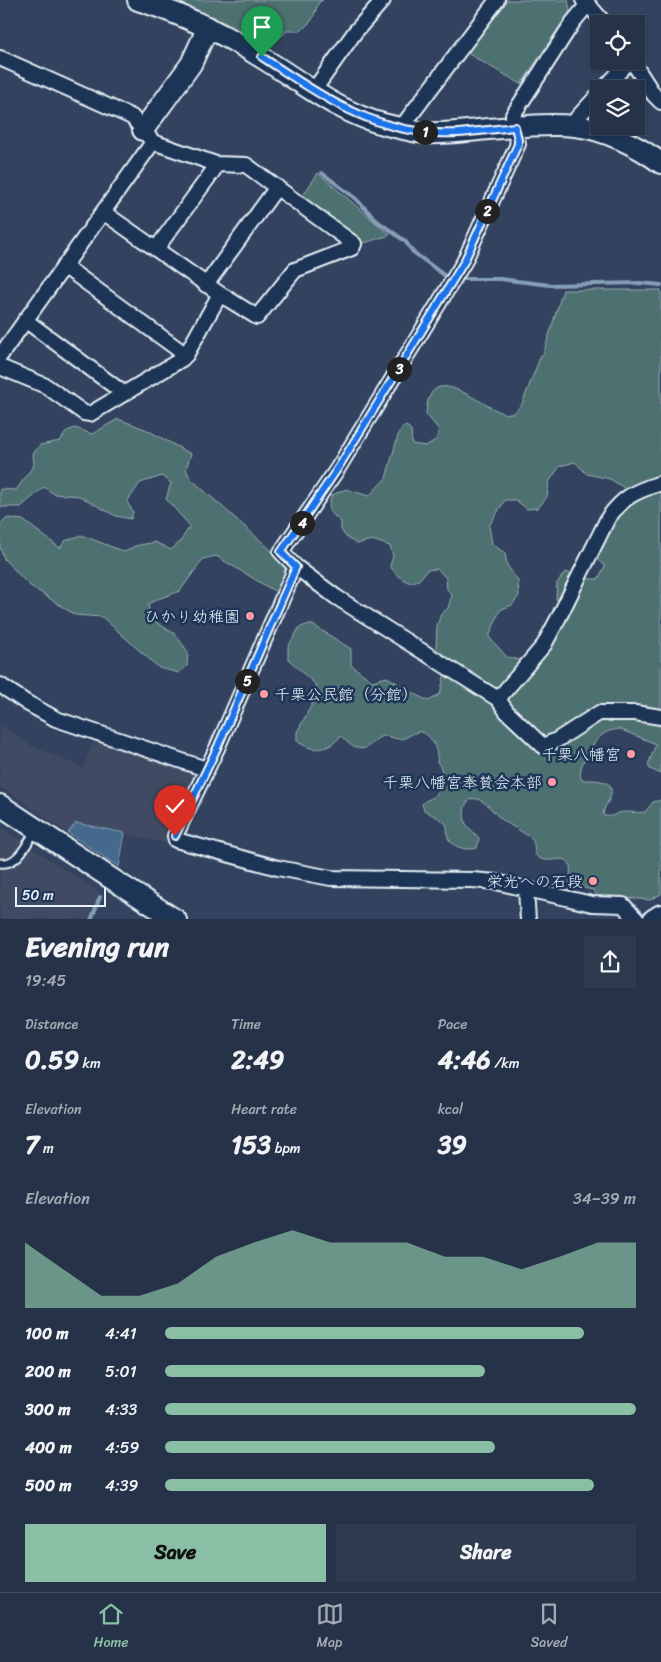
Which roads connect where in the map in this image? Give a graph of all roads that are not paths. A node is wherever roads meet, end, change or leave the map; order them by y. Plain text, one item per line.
1 (138, 0) edge
2 (383, 0) edge
3 (497, 0) edge
4 (585, 2) edge
5 (597, 15) edge
6 (208, 27) junction
7 (0, 58) edge
8 (622, 70) edge
9 (636, 70) edge
10 (612, 80) edge
11 (314, 90) junction
12 (661, 102) edge
13 (590, 104) edge
14 (577, 126) junction
15 (515, 127) junction
16 (401, 128) junction
17 (148, 136) junction
18 (661, 163) edge
19 (216, 164) junction
20 (277, 187) junction
21 (103, 212) junction
22 (156, 249) junction
23 (64, 266) junction
24 (206, 285) junction
25 (220, 294) junction
26 (25, 320) junction
27 (186, 355) junction
28 (0, 356) edge
29 (0, 366) edge
30 (123, 394) junction
31 (661, 483) edge
32 (296, 567) junction
33 (0, 685) edge
34 (498, 699) junction
35 (661, 717) edge
36 (206, 769) junction
37 (0, 805) edge
38 (36, 829) junction
39 (0, 862) edge
40 (526, 890) junction
41 (174, 919) edge
42 (528, 919) edge
43 (636, 919) edge

1 - 6 street
2 - 11 street
3 - 16 street
4 - 5 street
4 - 15 street
6 - 11 street
6 - 17 street
7 - 17 street
8 - 10 street
9 - 12 street
11 - 16 street
13 - 14 street
14 - 15 street
14 - 18 street
15 - 16 street
15 - 32 street
17 - 19 street
17 - 21 street
19 - 20 street
19 - 22 street
20 - 24 street
20 - 25 street
21 - 22 street
21 - 23 street
22 - 24 street
23 - 26 street
23 - 27 street
24 - 25 street
25 - 27 street
26 - 28 street
26 - 30 street
27 - 30 street
29 - 30 street
31 - 34 street
32 - 34 street
32 - 36 street
33 - 36 street
34 - 35 street
36 - 40 street
37 - 38 street
38 - 39 lane
38 - 41 street
40 - 42 street
40 - 43 street

